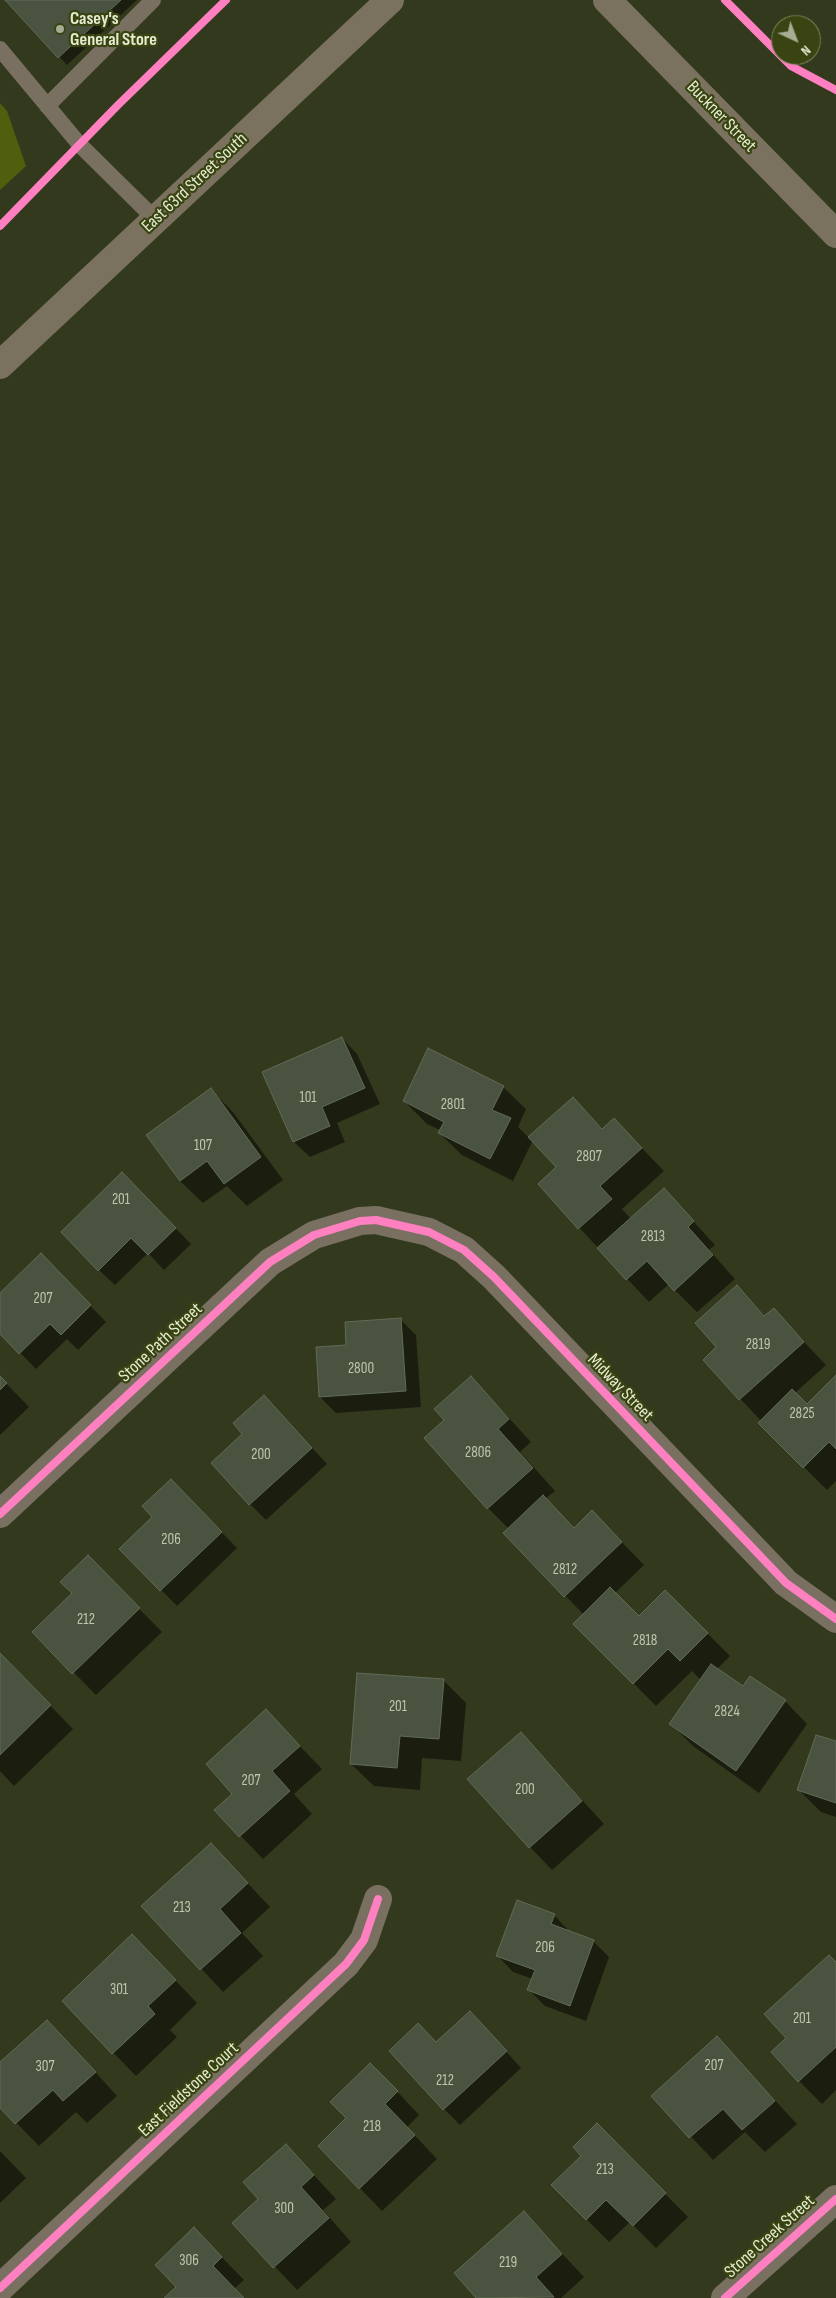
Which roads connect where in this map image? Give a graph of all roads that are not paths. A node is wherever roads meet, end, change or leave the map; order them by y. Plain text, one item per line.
1 (153, 0) edge
2 (390, 0) edge
3 (606, 0) edge
4 (0, 49) edge
5 (47, 106) junction
6 (156, 220) junction
7 (836, 234) edge
8 (0, 365) edge
9 (360, 1221) joint
10 (0, 1514) edge
11 (836, 1619) edge
12 (378, 1899) dead end
13 (836, 2199) edge
14 (0, 2288) edge
15 (725, 2298) edge

1 - 5 lane
2 - 6 main road, East 63rd Street South
3 - 7 main road, Buckner Street
4 - 5 lane
5 - 6 lane
6 - 8 main road, East 63rd Street South
9 - 10 street, Stone Path Street
9 - 11 street, Midway Street
12 - 14 street, East Fieldstone Court
13 - 15 street, Stone Creek Street

